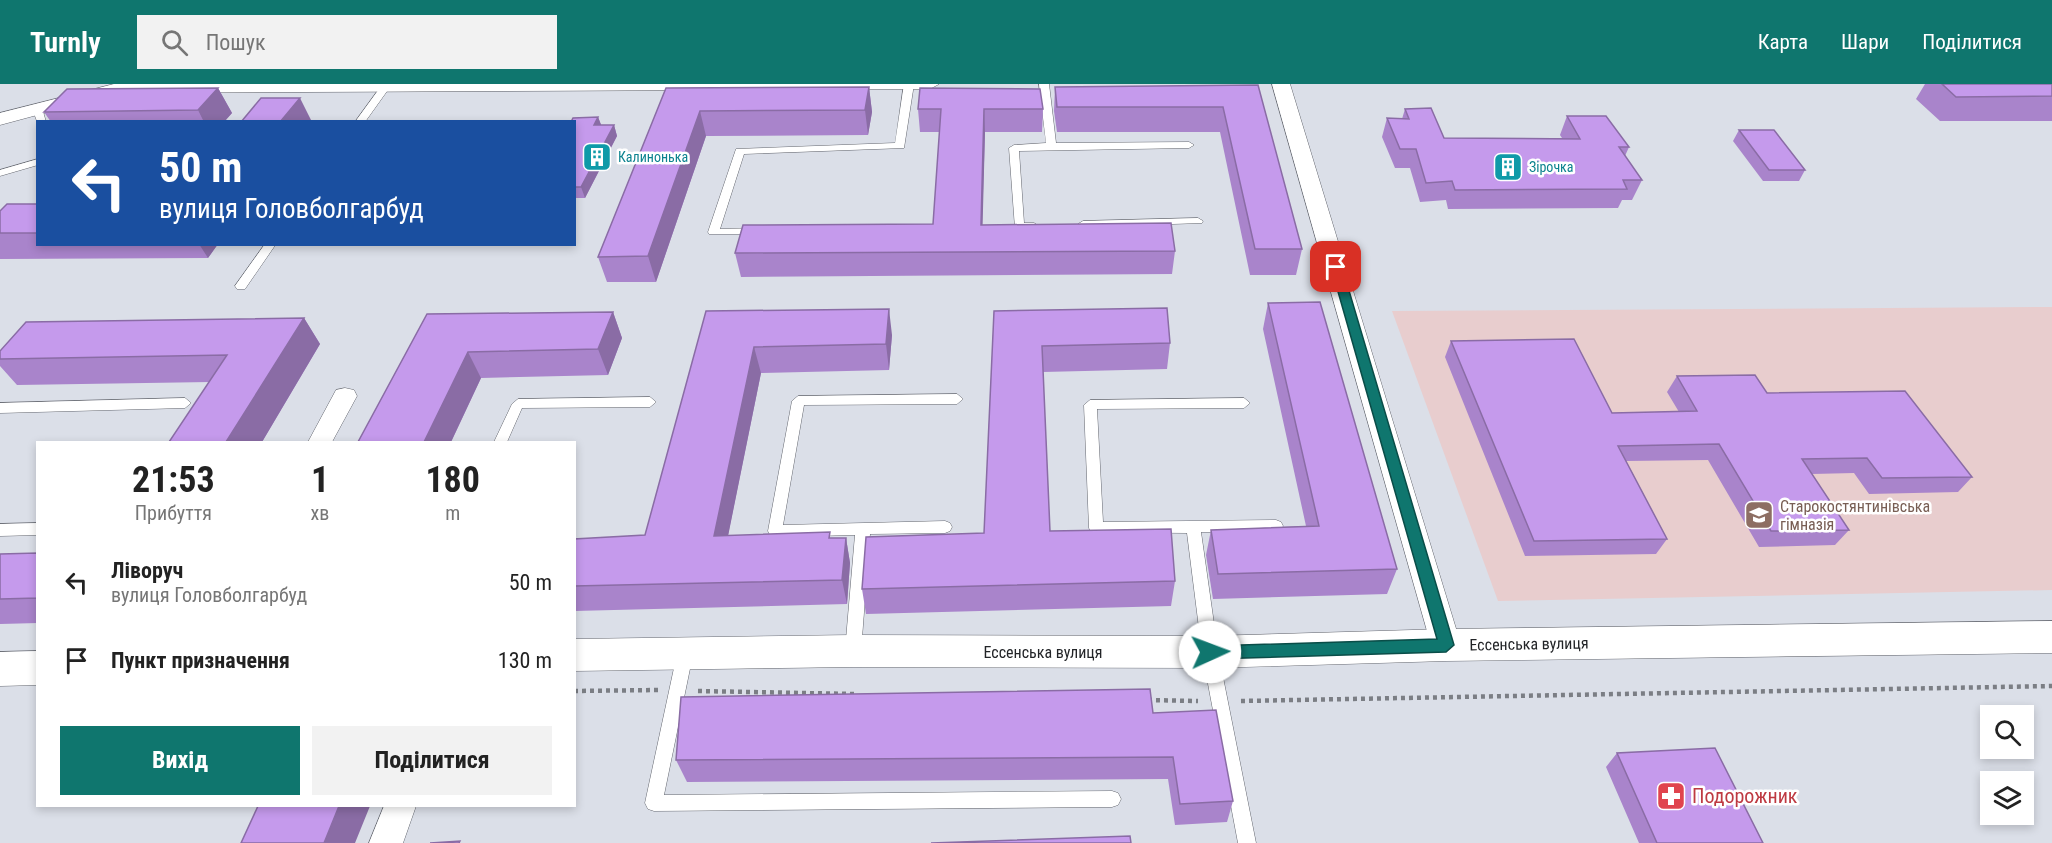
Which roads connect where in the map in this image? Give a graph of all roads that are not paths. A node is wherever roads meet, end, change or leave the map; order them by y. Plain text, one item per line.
1 (909, 84) edge
2 (930, 84) edge
3 (1044, 84) edge
4 (1281, 84) edge
5 (385, 87) junction
6 (39, 115) edge
7 (0, 119) edge
8 (361, 120) edge
9 (1189, 145) dead end
10 (1051, 146) junction
11 (36, 163) edge
12 (0, 173) edge
13 (1198, 221) dead end
14 (1043, 225) edge
15 (1067, 225) edge
16 (772, 230) edge
17 (270, 246) edge
18 (242, 286) dead end
19 (345, 396) dead end
20 (957, 399) dead end
21 (650, 402) dead end
22 (185, 403) dead end
23 (1244, 403) dead end
24 (0, 408) edge
25 (321, 441) edge
26 (501, 441) edge
27 (1193, 526) junction
28 (1276, 526) edge
29 (945, 527) dead end
30 (36, 529) edge
31 (863, 529) junction
32 (0, 530) edge
33 (2052, 637) edge
34 (1446, 645) junction
35 (853, 651) junction
36 (1210, 652) junction
37 (685, 654) junction
38 (576, 655) edge
39 (36, 668) edge
40 (0, 669) edge
41 (1112, 799) dead end
42 (400, 807) edge
43 (386, 843) edge
44 (1248, 843) edge

1 - 2 street
1 - 5 street
1 - 16 lane
3 - 10 lane
4 - 34 street
5 - 6 street
5 - 8 lane
6 - 7 street
9 - 10 lane
10 - 14 lane
11 - 12 lane
13 - 15 lane
17 - 18 lane
19 - 25 street
20 - 31 lane
21 - 26 lane
22 - 24 lane
23 - 27 lane
27 - 28 lane
27 - 36 lane
29 - 31 lane
30 - 32 lane
31 - 35 lane
33 - 34 street, Ессенська вулиця
34 - 36 street, Ессенська вулиця
35 - 36 street, Ессенська вулиця
35 - 37 street, Ессенська вулиця
36 - 44 lane
37 - 38 street, Ессенська вулиця
37 - 41 lane
39 - 40 street
42 - 43 street

